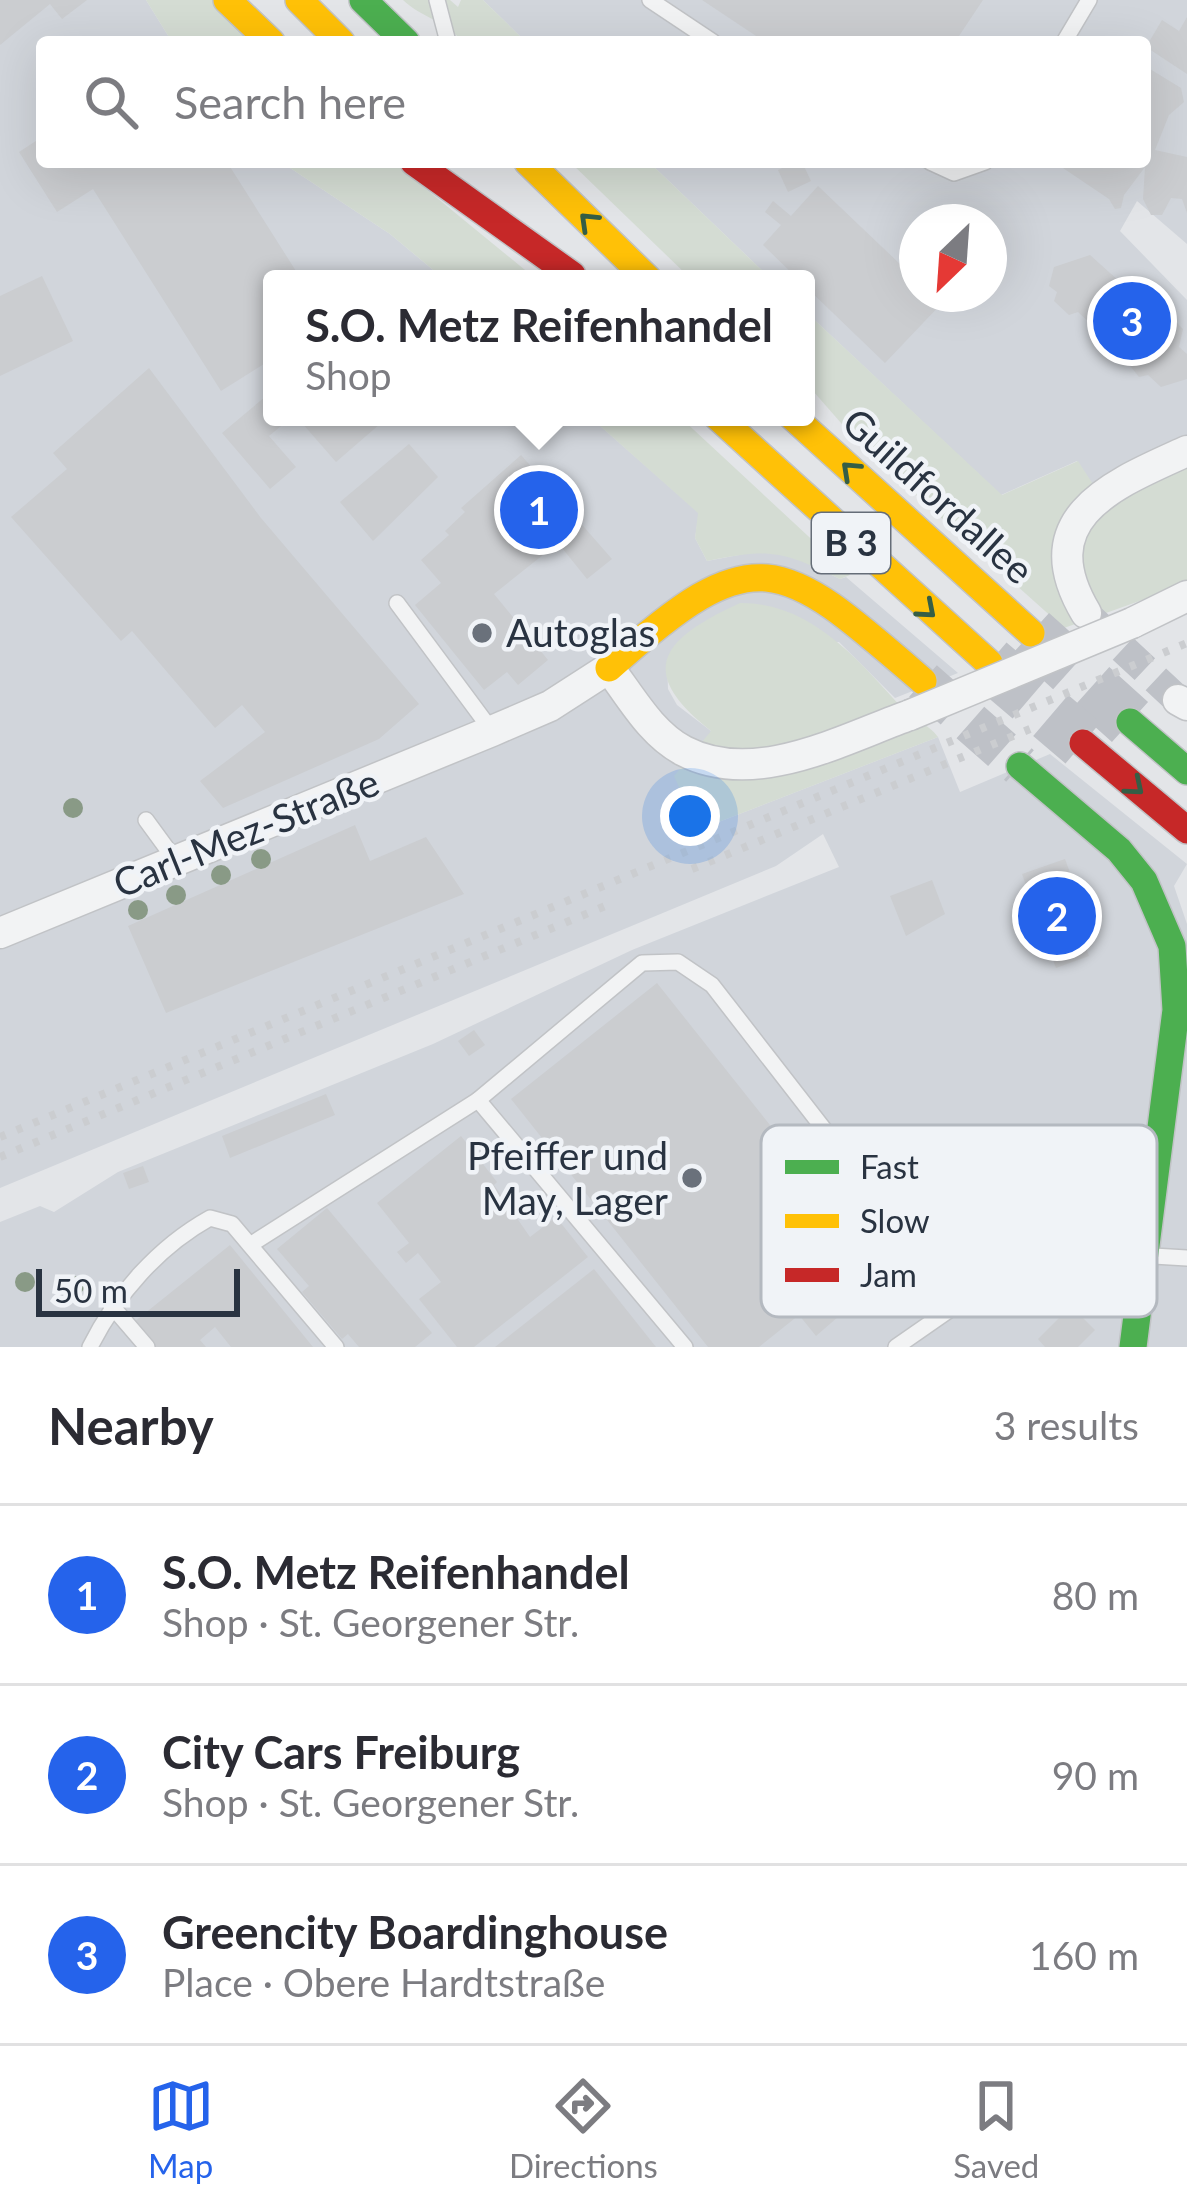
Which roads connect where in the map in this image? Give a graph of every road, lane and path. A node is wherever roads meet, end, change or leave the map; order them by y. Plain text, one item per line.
1 (227, 0) edge
2 (299, 0) edge
3 (363, 0) edge
4 (437, 0) edge
5 (650, 0) edge
6 (1089, 0) edge
7 (265, 36) edge
8 (335, 36) edge
9 (400, 36) edge
10 (446, 36) edge
11 (704, 36) edge
12 (1068, 36) edge
13 (422, 168) edge
14 (466, 168) edge
15 (534, 168) edge
16 (564, 270) edge
17 (567, 270) edge
18 (639, 270) edge
19 (728, 426) edge
20 (803, 426) edge
21 (1187, 451) edge
22 (1187, 596) edge
23 (397, 603) dead end
24 (1086, 614) tunnel mouth
25 (1030, 633) tunnel mouth
26 (988, 664) tunnel mouth
27 (609, 668) junction
28 (923, 681) tunnel mouth
29 (1130, 722) tunnel mouth
30 (492, 731) junction
31 (1083, 743) tunnel mouth
32 (1020, 766) tunnel mouth
33 (1187, 771) edge
34 (146, 820) dead end
35 (1187, 830) edge
36 (177, 862) junction
37 (0, 933) edge
38 (478, 1100) junction
39 (821, 1125) edge
40 (1157, 1169) edge
41 (250, 1245) junction
42 (1157, 1254) edge
43 (1187, 1258) edge
44 (111, 1305) junction
45 (939, 1317) edge
46 (1137, 1317) edge
47 (90, 1347) edge
48 (147, 1347) edge
49 (336, 1347) edge
50 (686, 1347) edge
51 (896, 1347) edge
52 (1133, 1347) edge

1 - 7 main road
2 - 8 main road
3 - 9 main road
4 - 10 lane
5 - 11 lane
6 - 12 lane
13 - 16 main road
14 - 17 main road
18 -> 15 main road
19 -> 26 main road, B 3
25 -> 20 main road, Guildfordallee / B 3
21 - 24 street
22 - 27 street, bridge
23 - 30 lane
27 - 28 main road
27 - 30 street, Carl-Mez-Straße
29 - 33 main road
30 - 36 street, Carl-Mez-Straße
31 -> 35 main road
32 - 40 main road
34 - 36 lane
36 - 37 street, Carl-Mez-Straße
38 - 39 lane
38 - 41 lane
38 - 50 lane
41 - 44 lane
41 - 49 lane
42 - 43 lane
44 - 47 lane
44 - 48 lane
45 - 51 lane
46 - 52 main road

